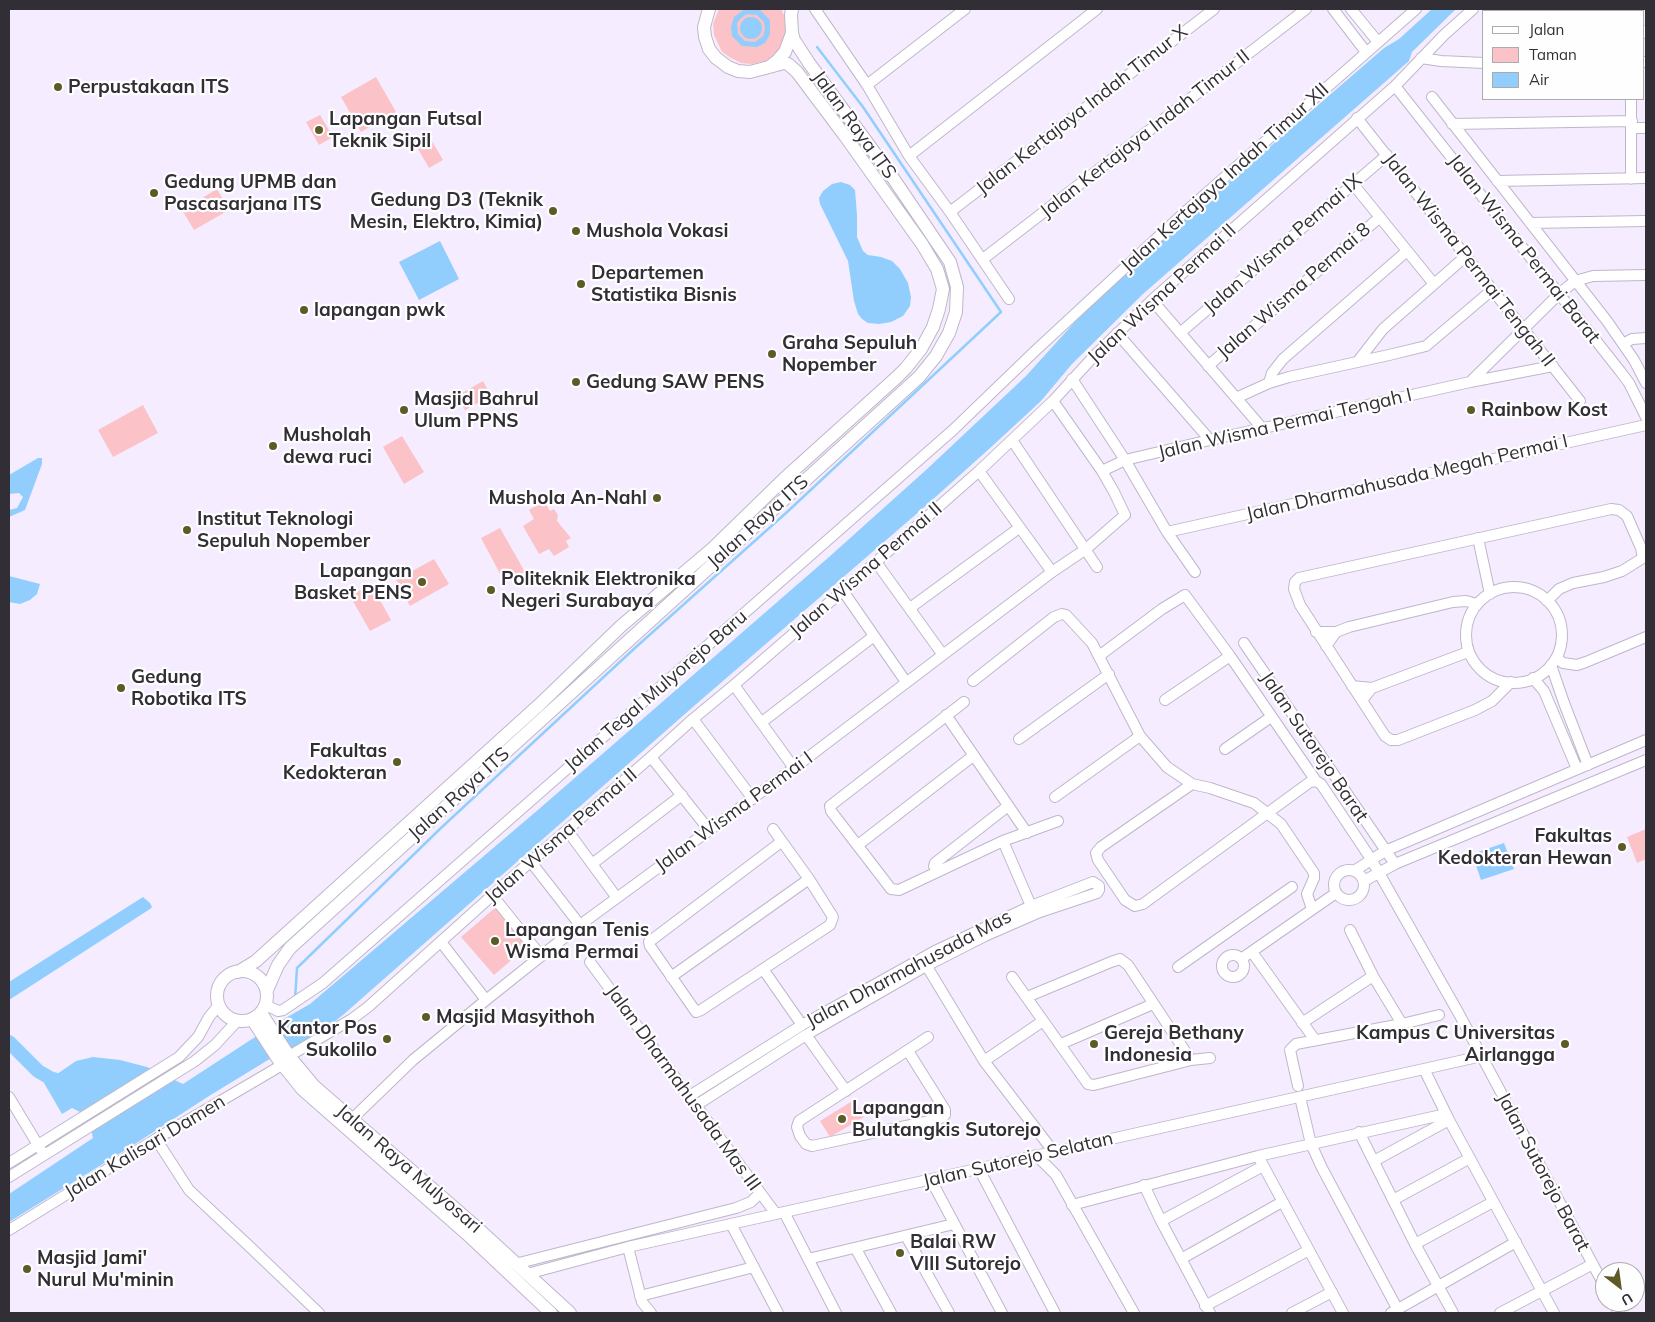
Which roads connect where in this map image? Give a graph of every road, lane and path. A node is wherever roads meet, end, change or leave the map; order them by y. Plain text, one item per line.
1 (709, 9) edge
2 (792, 9) edge
3 (815, 9) edge
4 (965, 9) edge
5 (1097, 9) edge
6 (1214, 9) edge
7 (1306, 9) edge
8 (1333, 9) edge
9 (1351, 9) edge
10 (1416, 9) edge
11 (1473, 9) edge
12 (792, 33) junction
13 (1378, 42) junction
14 (1366, 52) junction
15 (1482, 63) edge
16 (1414, 65) junction
17 (769, 67) junction
18 (868, 85) junction
19 (1396, 86) junction
20 (1432, 97) dead end
21 (1632, 100) edge
22 (1357, 118) junction
23 (1452, 124) junction
24 (1631, 124) junction
25 (1646, 128) edge
26 (1386, 155) junction
27 (909, 156) junction
28 (893, 178) junction
29 (1646, 178) edge
30 (1631, 179) junction
31 (1497, 181) junction
32 (1353, 184) junction
33 (881, 186) junction
34 (902, 192) junction
35 (890, 199) junction
36 (950, 212) junction
37 (1380, 217) junction
38 (1646, 221) edge
39 (1530, 223) junction
40 (1407, 251) junction
41 (1466, 256) junction
42 (983, 259) junction
43 (1646, 275) edge
44 (1573, 283) junction
45 (1434, 284) junction
46 (1492, 290) junction
47 (1560, 293) junction
48 (1009, 299) dead end
49 (1152, 300) junction
50 (1523, 329) junction
51 (1180, 333) junction
52 (1117, 334) junction
53 (1646, 338) edge
54 (1623, 344) junction
55 (1035, 351) joint
56 (1358, 361) junction
57 (1208, 366) junction
58 (1553, 366) junction
59 (1072, 379) junction
60 (1470, 382) junction
61 (1268, 383) junction
62 (1646, 383) edge
63 (1236, 398) junction
64 (1580, 401) dead end
65 (1053, 402) junction
66 (1646, 417) edge
67 (1646, 425) edge
68 (1262, 428) junction
69 (1012, 440) junction
70 (1210, 440) junction
71 (1113, 465) junction
72 (979, 471) junction
73 (789, 475) junction
74 (778, 485) junction
75 (799, 485) junction
76 (789, 494) junction
77 (1020, 528) junction
78 (1167, 532) junction
79 (1478, 538) junction
80 (1086, 548) junction
81 (1645, 560) edge
82 (876, 562) junction
83 (1097, 567) dead end
84 (1052, 572) junction
85 (1195, 572) dead end
86 (843, 591) junction
87 (1490, 594) junction
88 (1547, 601) junction
89 (1477, 604) junction
90 (910, 608) junction
91 (621, 626) junction
92 (1316, 632) junction
93 (1336, 632) junction
94 (611, 636) junction
95 (874, 636) junction
96 (1646, 637) edge
97 (631, 638) junction
98 (1244, 642) dead end
99 (1326, 646) junction
100 (621, 648) junction
101 (1468, 652) junction
102 (943, 655) junction
103 (1099, 656) junction
104 (1230, 656) junction
105 (1554, 662) junction
106 (1109, 674) junction
107 (1533, 678) junction
108 (973, 681) dead end
109 (906, 682) junction
110 (1511, 682) junction
111 (734, 685) junction
112 (1352, 686) junction
113 (1372, 688) junction
114 (1165, 700) dead end
115 (1362, 700) junction
116 (964, 702) dead end
117 (946, 716) junction
118 (1271, 717) junction
119 (693, 719) junction
120 (762, 722) junction
121 (1140, 736) junction
122 (1018, 739) dead end
123 (1646, 740) edge
124 (1225, 749) dead end
125 (973, 756) junction
126 (652, 758) junction
127 (1646, 760) edge
128 (1582, 767) junction
129 (794, 768) junction
130 (1316, 781) junction
131 (1590, 783) junction
132 (1192, 784) junction
133 (682, 796) junction
134 (1055, 797) dead end
135 (753, 799) junction
136 (1008, 806) junction
137 (1268, 812) junction
138 (1058, 821) dead end
139 (773, 829) dead end
140 (567, 830) junction
141 (709, 830) junction
142 (1027, 833) junction
143 (781, 842) junction
144 (1003, 842) junction
145 (394, 844) junction
146 (858, 845) junction
147 (1385, 851) junction
148 (383, 854) junction
149 (1371, 859) junction
150 (531, 862) junction
151 (592, 864) junction
152 (1395, 864) junction
153 (941, 870) junction
154 (1354, 870) junction
155 (1379, 874) junction
156 (809, 879) junction
157 (1364, 881) junction
158 (1292, 887) dead end
159 (1336, 893) junction
160 (492, 895) junction
161 (617, 898) junction
162 (1031, 906) junction
163 (1312, 910) junction
164 (580, 926) junction
165 (1350, 930) dead end
166 (1215, 941) junction
167 (441, 942) junction
168 (1252, 952) junction
169 (541, 956) junction
170 (1226, 957) junction
171 (1241, 959) junction
172 (590, 962) dead end
173 (924, 962) junction
174 (1178, 967) dead end
175 (762, 969) junction
176 (238, 972) junction
177 (1373, 976) junction
178 (671, 977) junction
179 (1012, 977) dead end
180 (267, 990) junction
181 (1027, 997) junction
182 (486, 1000) junction
183 (219, 1004) junction
184 (1153, 1004) junction
185 (1439, 1015) dead end
186 (262, 1018) junction
187 (238, 1020) junction
188 (1043, 1021) junction
189 (1302, 1023) junction
190 (1402, 1024) junction
191 (804, 1030) junction
192 (928, 1037) dead end
193 (1315, 1040) junction
194 (1061, 1044) junction
195 (908, 1051) junction
196 (1482, 1056) junction
197 (284, 1058) junction
198 (1210, 1058) dead end
199 (1191, 1060) junction
200 (984, 1061) junction
201 (1424, 1069) junction
202 (169, 1071) junction
203 (1298, 1086) dead end
204 (846, 1091) junction
205 (688, 1096) junction
206 (9, 1097) edge
207 (1300, 1097) junction
208 (695, 1106) junction
209 (1448, 1117) junction
210 (351, 1120) junction
211 (1358, 1132) junction
212 (156, 1138) junction
213 (37, 1144) junction
214 (1311, 1144) junction
215 (1053, 1151) junction
216 (44, 1155) junction
217 (1036, 1155) junction
218 (1258, 1156) junction
219 (1470, 1158) junction
220 (1374, 1162) junction
221 (9, 1163) edge
222 (1263, 1166) junction
223 (979, 1169) junction
224 (1056, 1175) junction
225 (9, 1177) edge
226 (931, 1180) junction
227 (1144, 1185) junction
228 (760, 1193) junction
229 (1393, 1200) junction
230 (1282, 1202) junction
231 (1494, 1202) junction
232 (1072, 1205) junction
233 (780, 1213) junction
234 (1161, 1222) junction
235 (731, 1224) junction
236 (954, 1224) junction
237 (9, 1230) edge
238 (470, 1230) junction
239 (906, 1236) junction
240 (1516, 1242) junction
241 (1415, 1244) junction
242 (628, 1247) junction
243 (856, 1249) junction
244 (1309, 1250) junction
245 (808, 1259) junction
246 (1181, 1259) junction
247 (515, 1264) junction
248 (1593, 1264) junction
249 (754, 1268) junction
250 (1595, 1268) edge
251 (527, 1274) junction
252 (1439, 1288) junction
253 (1542, 1291) junction
254 (1332, 1292) junction
255 (640, 1296) junction
256 (1208, 1309) edge
257 (1394, 1311) edge
258 (319, 1313) edge
259 (552, 1313) edge
260 (570, 1313) edge
261 (651, 1313) edge
262 (778, 1313) edge
263 (836, 1313) edge
264 (891, 1313) edge
265 (949, 1313) edge
266 (1002, 1313) edge
267 (1055, 1313) edge
268 (1134, 1313) edge
269 (1292, 1313) edge
270 (1343, 1313) edge
271 (1453, 1313) edge
272 (1500, 1313) edge
273 (1554, 1313) edge

1 - 17 main road
2 - 12 main road
3 - 18 street
4 - 18 street
5 - 27 street
6 - 36 street, Jalan Kertajaya Indah Timur X
7 - 42 street, Jalan Kertajaya Indah Timur II
8 - 14 street
9 - 13 street
10 - 13 street, Jalan Kertajaya Indah Timur XII
11 - 16 street, Jalan Wisma Permai II
12 - 17 main road
12 - 28 main road, Jalan Raya ITS
13 - 14 street, Jalan Kertajaya Indah Timur XII
14 - 55 street, Jalan Kertajaya Indah Timur XII
15 - 16 street
16 - 19 street, Jalan Wisma Permai II
17 - 33 main road, Jalan Raya ITS
18 - 27 street
19 - 22 street, Jalan Wisma Permai II
19 - 47 street, Jalan Wisma Permai Barat
20 - 23 street
21 - 24 street
22 - 26 street, Jalan Wisma Permai Tengah II
22 - 49 street, Jalan Wisma Permai II
23 - 24 street
23 - 31 street
24 - 25 street
24 - 30 street
26 - 32 street, Jalan Wisma Permai IX
26 - 41 street, Jalan Wisma Permai Tengah II
27 - 36 street
28 - 33 main road
28 - 34 main road, Jalan Raya ITS
29 - 30 street
30 - 31 street
31 - 39 street
32 - 37 street
32 - 51 street, Jalan Wisma Permai IX
33 - 35 main road, Jalan Raya ITS
34 - 35 main road
34 - 75 main road, Jalan Raya ITS
35 - 73 main road, Jalan Raya ITS
36 - 42 street
37 - 40 street
37 - 57 street, Jalan Wisma Permai 8
38 - 39 street
39 - 44 street
40 - 45 street
40 - 61 street
41 - 45 street
41 - 46 street, Jalan Wisma Permai Tengah II
42 - 48 street
43 - 44 street
44 - 47 street
44 - 54 street
45 - 56 street
46 - 50 street, Jalan Wisma Permai Tengah II
46 - 56 street
47 - 50 street
47 - 66 street, Jalan Wisma Permai Barat
49 - 51 street
49 - 52 street, Jalan Wisma Permai II
50 - 58 street, Jalan Wisma Permai Tengah II
50 - 60 street
51 - 57 street
52 - 59 street, Jalan Wisma Permai II
52 - 70 street
53 - 54 street
54 - 62 street
55 - 186 street, Jalan Tegal Mulyorejo Baru
56 - 61 street
57 - 63 street
58 - 60 street, Jalan Wisma Permai Tengah I
58 - 64 street, Jalan Wisma Permai Tengah II
59 - 65 street, Jalan Wisma Permai II
59 - 71 street
60 - 68 street, Jalan Wisma Permai Tengah I
61 - 63 street
63 - 68 street
65 - 69 street, Jalan Wisma Permai II
65 - 71 street
67 - 78 street, Jalan Dharmahusada Megah Permai I
68 - 70 street, Jalan Wisma Permai Tengah I
69 - 72 street, Jalan Wisma Permai II
69 - 80 street
70 - 71 street, Jalan Wisma Permai Tengah I
71 - 78 street
71 - 80 street, Jalan Wisma Permai I
72 - 77 street
72 - 82 street, Jalan Wisma Permai II
73 - 74 main road, Jalan Raya ITS
73 - 75 main road
74 - 76 main road
74 - 91 main road, Jalan Raya ITS
75 - 76 main road, Jalan Raya ITS
76 - 97 main road, Jalan Raya ITS
77 - 84 street
77 - 90 street
78 - 85 street
79 - 81 street
79 - 87 street
79 - 92 street
80 - 83 street
80 - 84 street, Jalan Wisma Permai I
81 - 88 street
82 - 86 street, Jalan Wisma Permai II
82 - 90 street
84 - 102 street, Jalan Wisma Permai I
86 - 95 street
86 - 111 street, Jalan Wisma Permai II
87 - 88 street
87 - 89 street
88 - 105 street
89 - 93 street
89 - 101 street
90 - 102 street
91 - 94 main road, Jalan Raya ITS
91 - 97 main road
92 - 93 street
92 - 99 street
93 - 99 street
94 - 100 main road
94 - 145 main road, Jalan Raya ITS
95 - 109 street
95 - 120 street
96 - 105 street
97 - 100 main road, Jalan Raya ITS
98 - 147 street, Jalan Sutorejo Barat
99 - 112 street
100 - 145 main road, Jalan Raya ITS
101 - 110 street
101 - 113 street
102 - 109 street, Jalan Wisma Permai I
103 - 104 street, Jalan Sutorejo Barat
103 - 106 street
103 - 108 street
104 - 114 street
104 - 118 street, Jalan Sutorejo Barat
105 - 107 street
105 - 128 street
106 - 121 street
106 - 122 street
107 - 110 street
107 - 128 street
109 - 129 street, Jalan Wisma Permai I
110 - 115 street
111 - 119 street, Jalan Wisma Permai II
111 - 120 street
112 - 113 street
112 - 115 street
113 - 115 street
116 - 117 street
117 - 125 street
117 - 146 street
118 - 124 street
118 - 130 street, Jalan Sutorejo Barat
119 - 126 street, Jalan Wisma Permai II
119 - 135 street
120 - 129 street
121 - 132 street
121 - 134 street
123 - 128 street
125 - 136 street
125 - 146 street
126 - 133 street
126 - 140 street, Jalan Wisma Permai II
127 - 131 street
128 - 131 street
128 - 147 street
129 - 135 street, Jalan Wisma Permai I
130 - 137 street
130 - 149 street, Jalan Sutorejo Barat
131 - 152 street
132 - 137 street
132 - 137 street
133 - 141 street
133 - 151 street
135 - 141 street, Jalan Wisma Permai I
136 - 142 street
136 - 153 street
137 - 163 street
138 - 142 street
139 - 143 street
140 - 150 street, Jalan Wisma Permai II
140 - 151 street
141 - 161 street, Jalan Wisma Permai I
142 - 144 street
143 - 156 street
143 - 178 street
144 - 153 street
144 - 162 street
145 - 148 main road, Jalan Raya ITS
146 - 153 street
147 - 149 street
147 - 152 street, Jalan Sutorejo Barat
148 - 176 main road, Jalan Raya ITS
148 - 180 main road, Jalan Raya ITS
149 - 154 street
149 - 155 street, Jalan Sutorejo Barat
150 - 160 street, Jalan Wisma Permai II
150 - 164 street
151 - 161 street
152 - 155 street
154 - 157 street
154 - 159 street
155 - 157 street
155 - 196 street, Jalan Sutorejo Barat
156 - 175 street
156 - 178 street
157 - 159 street
158 - 166 street
159 - 163 street
160 - 167 street, Jalan Wisma Permai II
160 - 169 street
161 - 164 street, Jalan Wisma Permai I
162 - 173 street, Jalan Dharmahusada Mas
162 - 173 street, Jalan Dharmahusada Mas
163 - 168 street
164 - 169 street, Jalan Wisma Permai I
165 - 177 street
166 - 170 street
166 - 174 street
167 - 182 street
167 - 197 street, Jalan Wisma Permai II
168 - 171 street
168 - 189 street
169 - 182 street, Jalan Wisma Permai I
170 - 171 street
170 - 171 street
172 - 205 street, Jalan Dharmahusada Mas III
173 - 191 street, Jalan Dharmahusada Mas
173 - 200 street
175 - 178 street
175 - 191 street
176 - 180 main road
176 - 183 main road
177 - 189 street
177 - 190 street
179 - 181 street
180 - 186 main road
181 - 184 street
181 - 188 street
182 - 210 street, Jalan Wisma Permai I
183 - 187 main road
183 - 202 street
184 - 194 street
184 - 199 street
185 - 190 street
186 - 187 main road
186 - 197 main road, Jalan Raya Mulyosari
187 - 202 street
188 - 194 street
188 - 200 street
189 - 193 street
190 - 193 street
191 - 204 street
191 - 205 street, Jalan Dharmahusada Mas
191 - 208 street, Jalan Dharmahusada Mas
192 - 195 street
193 - 203 street
194 - 199 street
195 - 204 street
195 - 204 street
196 - 201 street, Jalan Sutorejo Selatan
196 - 248 street, Jalan Sutorejo Barat
197 - 210 main road, Jalan Raya Mulyosari
197 - 212 street, Jalan Kalisari Damen
197 - 238 main road, Jalan Raya Mulyosari
198 - 199 street
200 - 215 street
201 - 207 street, Jalan Sutorejo Selatan
201 - 209 street
202 - 213 street
202 - 216 street
205 - 208 street, Jalan Dharmahusada Mas III
206 - 213 street
207 - 214 street
207 - 215 street, Jalan Sutorejo Selatan
208 - 228 street, Jalan Dharmahusada Mas III
209 - 211 street
209 - 219 street
209 - 220 street
210 - 238 main road, Jalan Raya Mulyosari
211 - 214 street
211 - 220 street
212 - 237 street, Jalan Kalisari Damen
212 - 258 street
213 - 216 street
213 - 221 street
214 - 218 street
214 - 257 street
215 - 217 street, Jalan Sutorejo Selatan
215 - 224 street
216 - 225 street
217 - 223 street, Jalan Sutorejo Selatan
217 - 224 street
218 - 222 street
218 - 227 street
219 - 229 street
219 - 231 street
220 - 229 street
222 - 230 street
222 - 234 street
223 - 226 street, Jalan Sutorejo Selatan
223 - 267 street
224 - 232 street
226 - 233 street, Jalan Sutorejo Selatan
226 - 236 street
227 - 232 street
227 - 234 street
228 - 233 street, Jalan Dharmahusada Mas III
228 - 247 street
229 - 241 street
230 - 244 street
230 - 246 street
231 - 240 street
231 - 241 street
232 - 268 street
233 - 235 street, Jalan Sutorejo Selatan
233 - 245 street, Jalan Dharmahusada Mas III
234 - 246 street
235 - 242 street, Jalan Sutorejo Selatan
235 - 249 street
236 - 239 street
236 - 266 street
238 - 247 main road, Jalan Raya Mulyosari
238 - 259 main road, Jalan Raya Mulyosari
239 - 243 street
239 - 265 street
240 - 252 street
240 - 253 street
241 - 252 street
242 - 251 street, Jalan Sutorejo Selatan
242 - 255 street
243 - 245 street
243 - 264 street
244 - 254 street
244 - 256 street
245 - 263 street, Jalan Dharmahusada Mas III
246 - 256 street
247 - 251 main road, Jalan Raya Mulyosari
248 - 250 street, Jalan Sutorejo Barat
248 - 253 street
249 - 255 street
249 - 262 street
251 - 260 main road, Jalan Raya Mulyosari
252 - 257 street
252 - 271 street
253 - 272 street
253 - 273 street
254 - 269 street
254 - 270 street
255 - 261 street

